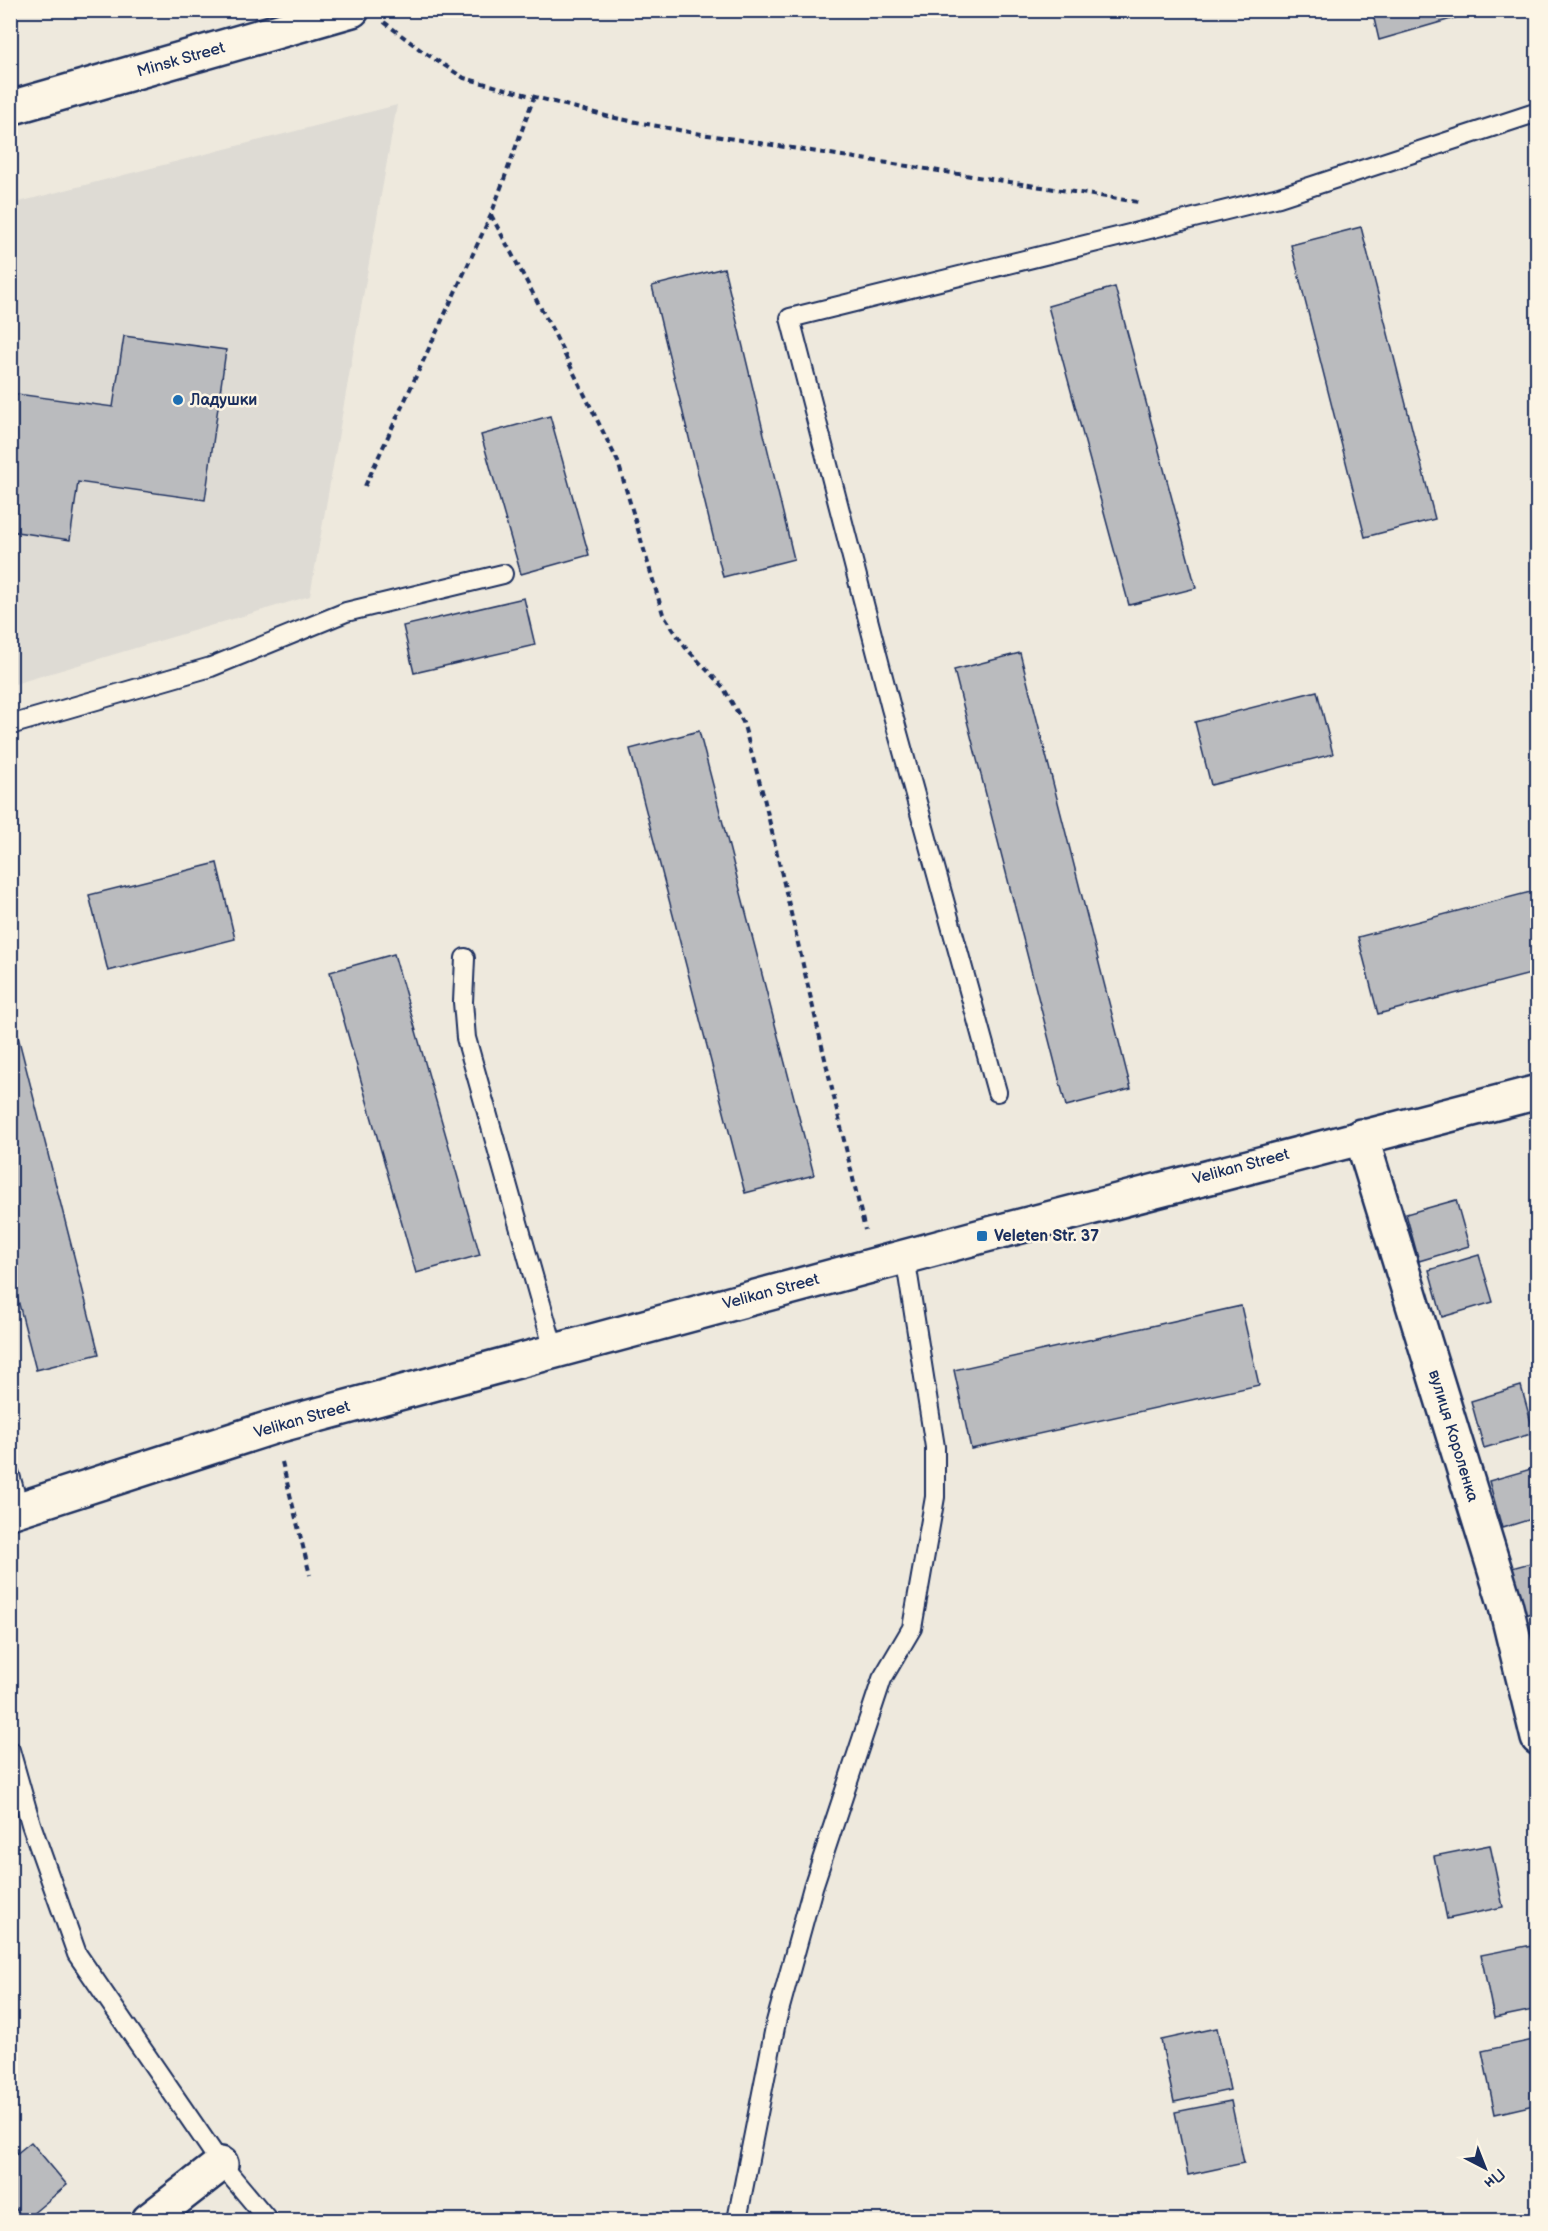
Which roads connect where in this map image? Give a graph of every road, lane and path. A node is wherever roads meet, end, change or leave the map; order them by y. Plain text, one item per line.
1 (365, 14) edge
2 (534, 97) junction
3 (10, 108) edge
4 (1538, 112) edge
5 (491, 215) junction
6 (1183, 221) junction
7 (365, 486) dead end
8 (503, 574) dead end
9 (10, 724) edge
10 (465, 958) dead end
11 (997, 1092) dead end
12 (1538, 1092) edge
13 (1361, 1136) junction
14 (905, 1256) junction
15 (874, 1265) junction
16 (554, 1350) junction
17 (273, 1427) junction
18 (10, 1475) edge
19 (15, 1510) edge
20 (310, 1575) dead end
21 (1538, 1738) edge
22 (10, 1750) edge
23 (221, 2164) junction
24 (149, 2220) edge
25 (268, 2220) edge
26 (737, 2220) edge

1 - 2 path
1 - 3 street, Minsk Street
2 - 5 path
2 - 6 path
4 - 6 lane
5 - 7 path
5 - 15 path
6 - 11 lane
8 - 9 lane
10 - 16 lane
12 - 13 street, Velikan Street
13 - 14 street, Velikan Street
13 - 21 street, вулиця Короленка
14 - 15 street, Velikan Street
14 - 26 lane
15 - 16 street, Velikan Street
16 - 17 street, Velikan Street
17 - 19 street, Velikan Street
17 - 20 path
18 - 19 lane
22 - 23 lane
23 - 24 street
23 - 25 lane

